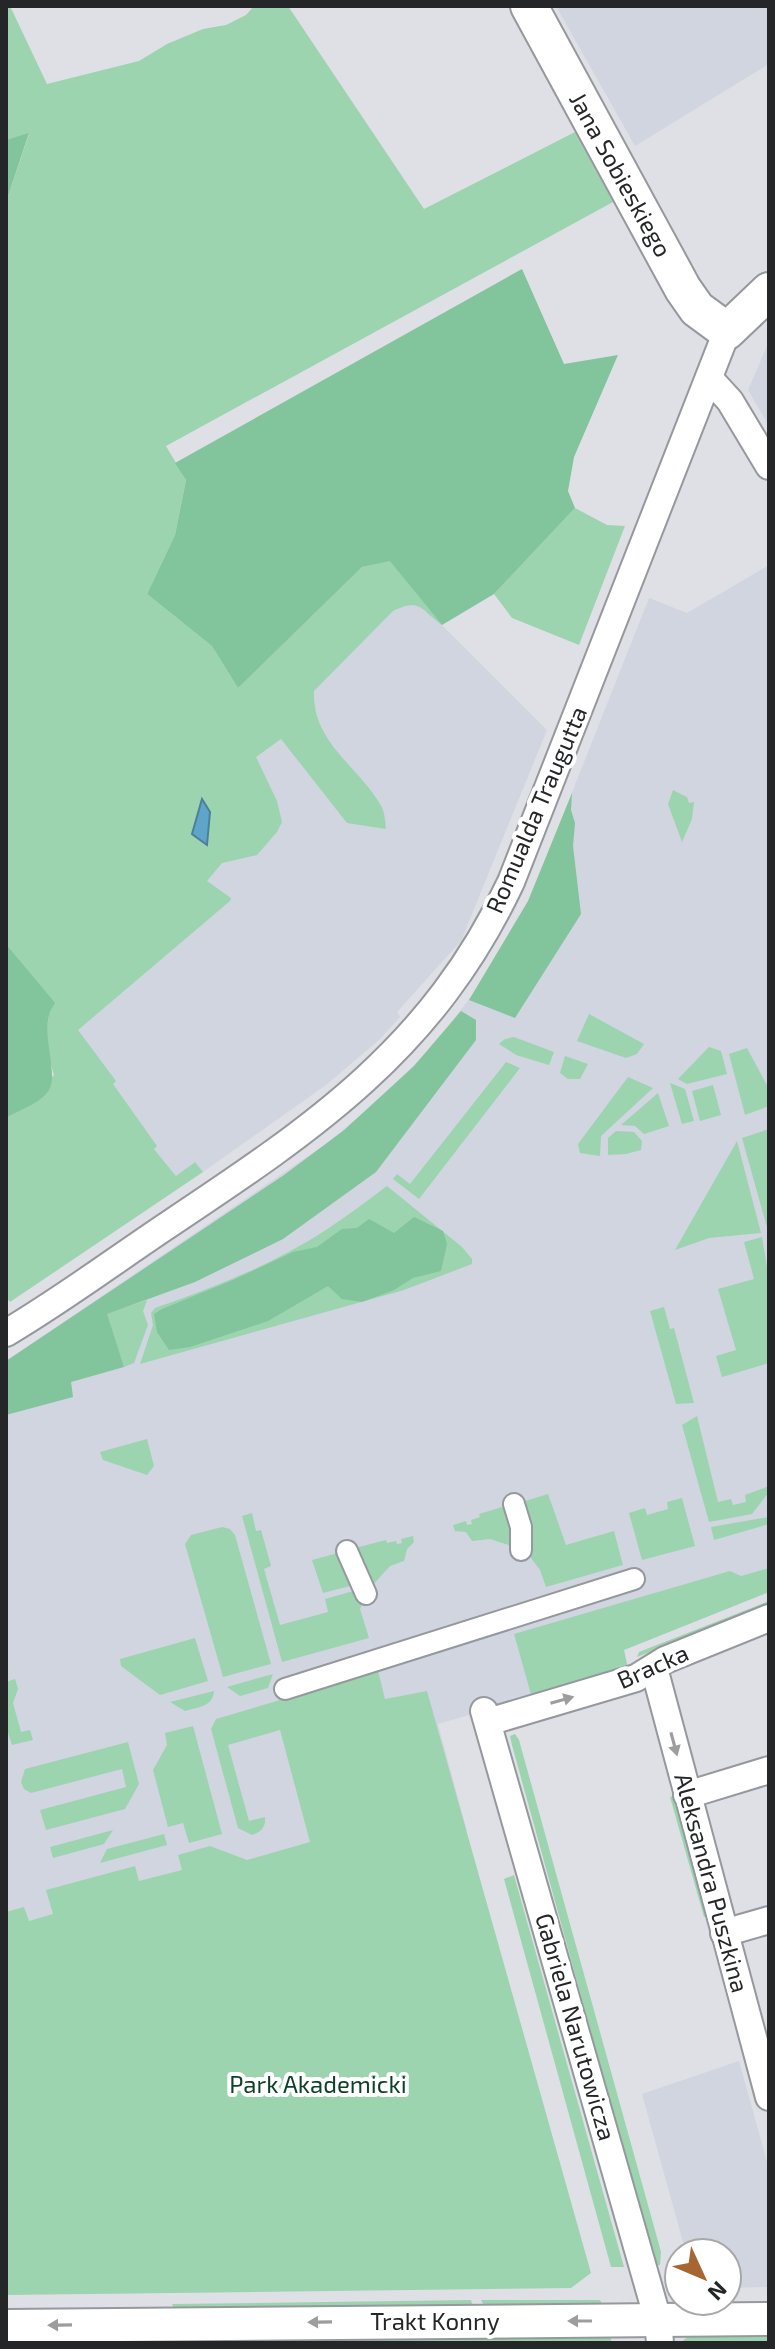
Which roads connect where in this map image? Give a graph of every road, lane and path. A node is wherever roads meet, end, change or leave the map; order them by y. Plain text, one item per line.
1 (529, 6) edge
2 (769, 291) edge
3 (727, 331) junction
4 (709, 378) junction
5 (769, 466) edge
6 (6, 1333) edge
7 (514, 1504) dead end
8 (521, 1550) dead end
9 (347, 1551) dead end
10 (634, 1579) dead end
11 (366, 1594) dead end
12 (769, 1618) edge
13 (654, 1668) junction
14 (285, 1689) dead end
15 (486, 1717) joint
16 (769, 1770) edge
17 (687, 1795) junction
18 (769, 1920) edge
19 (724, 1933) junction
20 (767, 2085) edge
21 (769, 2319) edge
22 (6, 2326) edge
23 (659, 2332) edge

1 - 3 main road, Jana Sobieskiego
2 - 3 main road, Romualda Traugutta
3 - 4 street, Romualda Traugutta
4 - 5 street
4 - 6 street, Romualda Traugutta
7 - 8 street
9 - 11 street
10 - 14 street
12 - 13 street, Bracka
15 -> 13 street, Bracka
13 -> 17 street, Aleksandra Puszkina
15 - 23 street, Gabriela Narutowicza
16 - 17 street
17 - 19 street, Aleksandra Puszkina
18 - 19 street
19 - 20 street, Aleksandra Puszkina
21 - 23 street, Trakt Konny
23 -> 22 street, Trakt Konny

